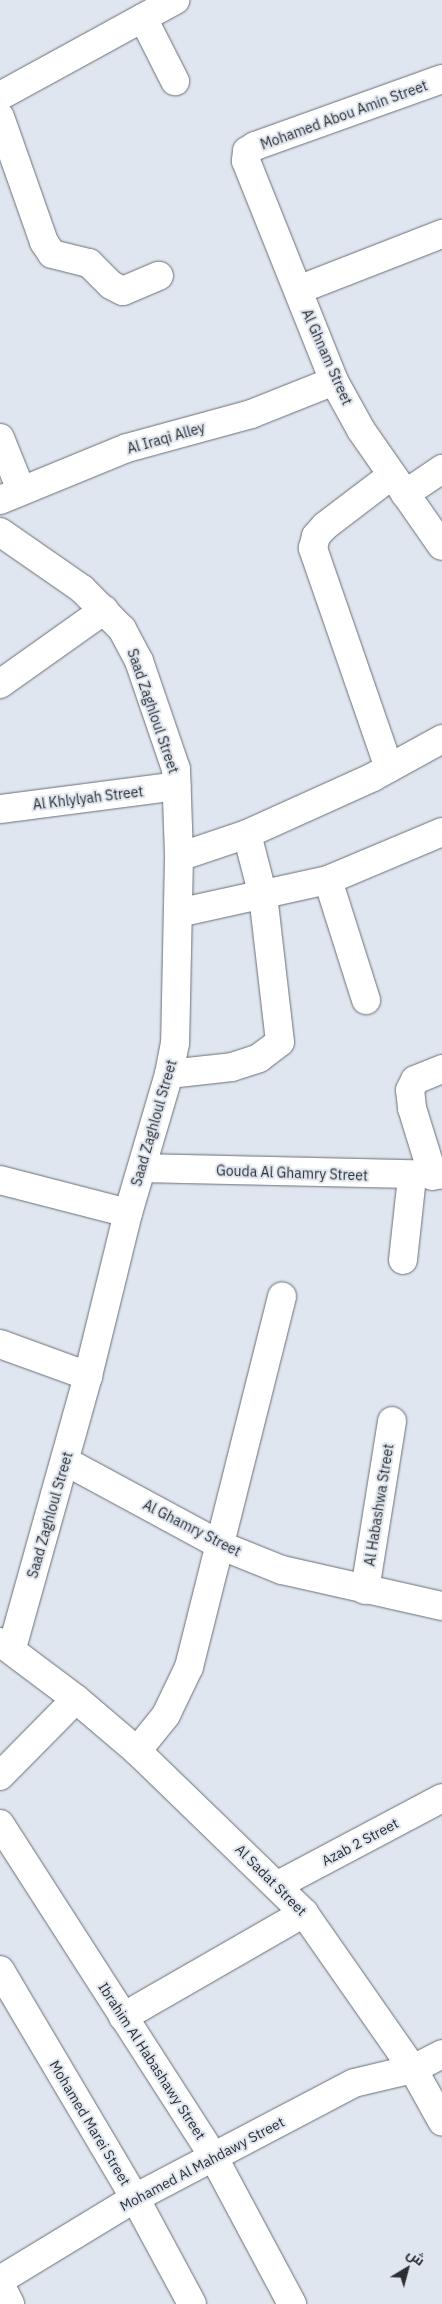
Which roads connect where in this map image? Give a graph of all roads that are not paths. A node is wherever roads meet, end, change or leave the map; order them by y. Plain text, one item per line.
1 (175, 0) edge
2 (143, 18) junction
3 (442, 80) edge
4 (174, 81) dead end
5 (0, 96) edge
6 (0, 117) edge
7 (247, 151) joint
8 (442, 234) edge
9 (159, 276) dead end
10 (298, 290) junction
11 (334, 381) junction
12 (0, 438) edge
13 (442, 469) edge
14 (398, 484) junction
15 (11, 495) edge
16 (0, 532) edge
17 (442, 546) edge
18 (104, 610) junction
19 (0, 684) edge
20 (442, 739) edge
21 (389, 768) junction
22 (177, 786) junction
23 (0, 809) edge
24 (442, 832) edge
25 (247, 834) junction
26 (179, 857) junction
27 (328, 880) junction
28 (263, 896) junction
29 (178, 913) junction
30 (366, 1000) dead end
31 (442, 1069) edge
32 (170, 1074) junction
33 (142, 1168) junction
34 (429, 1176) edge
35 (0, 1180) edge
36 (128, 1213) junction
37 (403, 1260) dead end
38 (282, 1296) dead end
39 (0, 1344) edge
40 (88, 1376) junction
41 (392, 1421) dead end
42 (65, 1461) junction
43 (222, 1546) junction
44 (366, 1590) junction
45 (442, 1606) edge
46 (6, 1646) edge
47 (76, 1699) junction
48 (137, 1751) junction
49 (0, 1776) edge
50 (442, 1798) edge
51 (0, 1824) edge
52 (278, 1885) junction
53 (304, 1913) junction
54 (0, 1970) edge
55 (123, 2017) junction
56 (442, 2054) edge
57 (413, 2069) junction
58 (442, 2121) edge
59 (213, 2156) junction
60 (135, 2198) junction
61 (0, 2280) edge
62 (0, 2284) edge
63 (10, 2304) edge
64 (192, 2304) edge
65 (292, 2304) edge

1 - 2 street
2 - 4 street
2 - 5 street
3 - 7 street, Mohamed Abou Amin Street
6 - 9 street
7 - 10 street, Al Ghnam Street
8 - 10 street
10 - 11 street, Al Ghnam Street
11 - 14 street, Al Ghnam Street
11 - 15 street, Al Iraqi Alley
12 - 15 street
13 - 14 street
14 - 17 street, Al Ghnam Street
14 - 21 street
16 - 18 street, Saad Zaghloul Street
18 - 19 street
18 - 22 street, Saad Zaghloul Street
20 - 21 street
21 - 25 street
22 - 23 street, Al Khlylyah Street
22 - 26 street, Saad Zaghloul Street
24 - 27 street
25 - 26 street
25 - 28 street
26 - 29 street, Saad Zaghloul Street
27 - 28 street
27 - 30 street
28 - 29 street
28 - 32 street
29 - 32 street, Saad Zaghloul Street
31 - 34 street
32 - 33 street, Saad Zaghloul Street
33 - 34 street, Gouda Al Ghamry Street
33 - 36 street, Saad Zaghloul Street
34 - 37 street
35 - 36 street
36 - 40 street, Saad Zaghloul Street
38 - 43 street
39 - 40 street
40 - 42 street, Saad Zaghloul Street
41 - 44 street, Al Habashwa Street
42 - 43 street, Al Ghamry Street
42 - 46 street, Saad Zaghloul Street
43 - 44 street, Al Ghamry Street
43 - 48 street
44 - 45 street, Al Ghamry Street
46 - 47 street, Al Sadat Street
47 - 48 street, Al Sadat Street
47 - 49 street
48 - 52 street, Al Sadat Street
50 - 52 street, Azab 2 Street
51 - 55 street, Ibrahim Al Habashawy Street
52 - 53 street, Al Sadat Street
53 - 55 street
53 - 57 street, Al Sadat Street
54 - 60 street, Mohamed Marei Street
55 - 59 street, Ibrahim Al Habashawy Street
56 - 57 street, Mohamed Al Mahdawy Street
57 - 58 street, Al Sadat Street
57 - 59 street, Mohamed Al Mahdawy Street
59 - 60 street, Mohamed Al Mahdawy Street
59 - 65 street, Ibrahim Al Habashawy Street
60 - 61 street, Mohamed Al Mahdawy Street
60 - 64 street, Mohamed Marei Street
62 - 63 street

